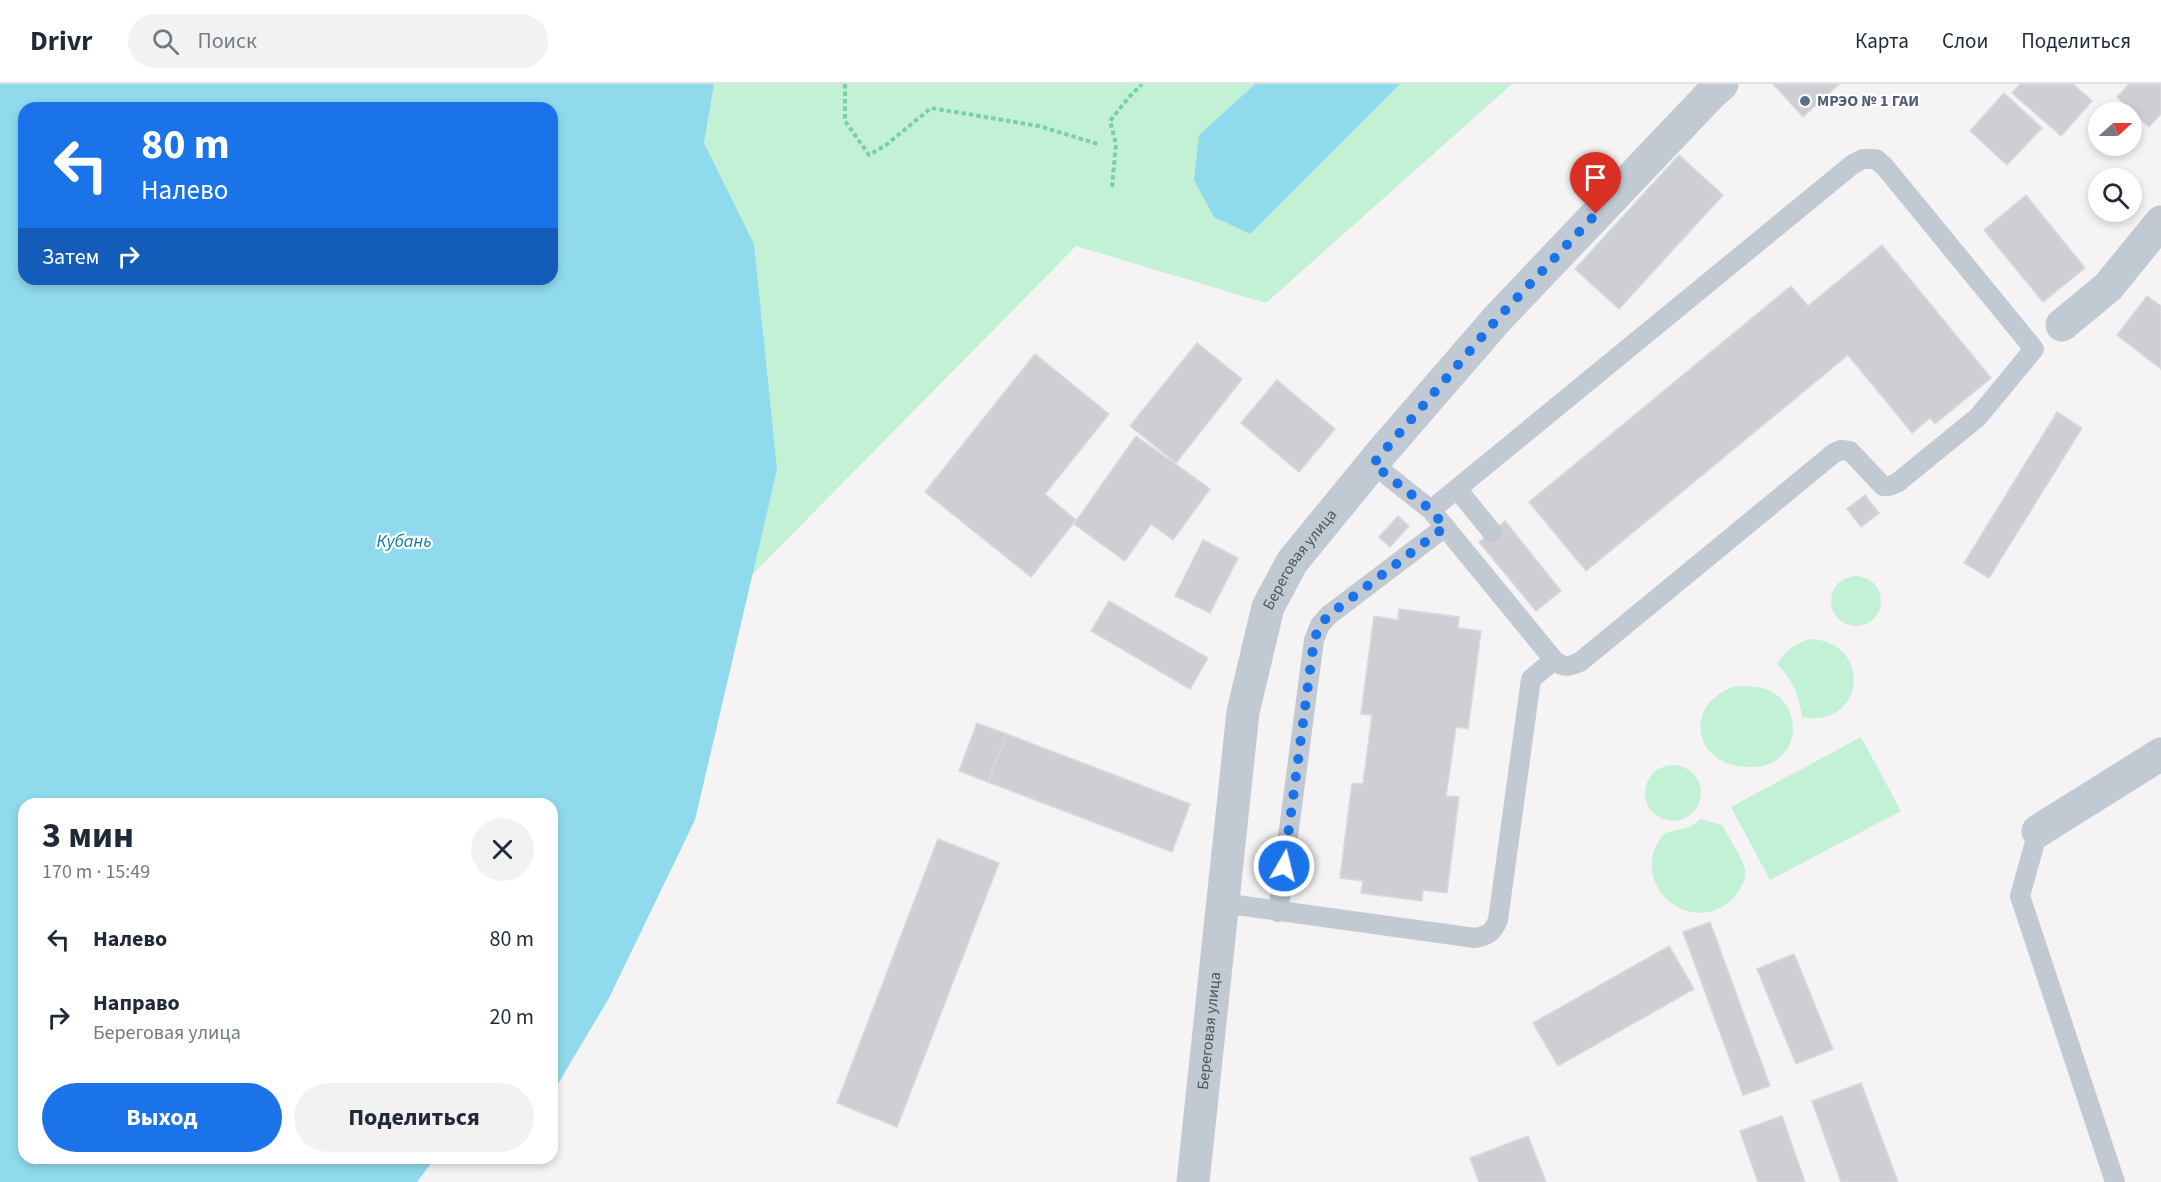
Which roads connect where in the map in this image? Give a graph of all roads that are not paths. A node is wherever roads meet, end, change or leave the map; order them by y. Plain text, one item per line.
1 (1722, 84) edge
2 (2161, 222) edge
3 (2062, 325) joint
4 (2034, 349) junction
5 (1373, 464) junction
6 (1457, 489) junction
7 (1431, 510) junction
8 (1445, 527) junction
9 (1492, 532) dead end
10 (1554, 660) junction
11 (2161, 754) edge
12 (2037, 831) joint
13 (1222, 903) junction
14 (1278, 912) junction
15 (1193, 1182) edge
16 (2115, 1182) edge

1 - 5 street, Береговая улица
2 - 3 street
3 - 4 lane
4 - 6 lane
4 - 10 lane
5 - 7 lane
5 - 13 street, Береговая улица
6 - 7 lane
6 - 9 lane
7 - 8 lane
8 - 10 lane
8 - 14 lane
10 - 14 lane
11 - 12 street
12 - 16 lane
13 - 14 lane
13 - 15 street, Береговая улица

